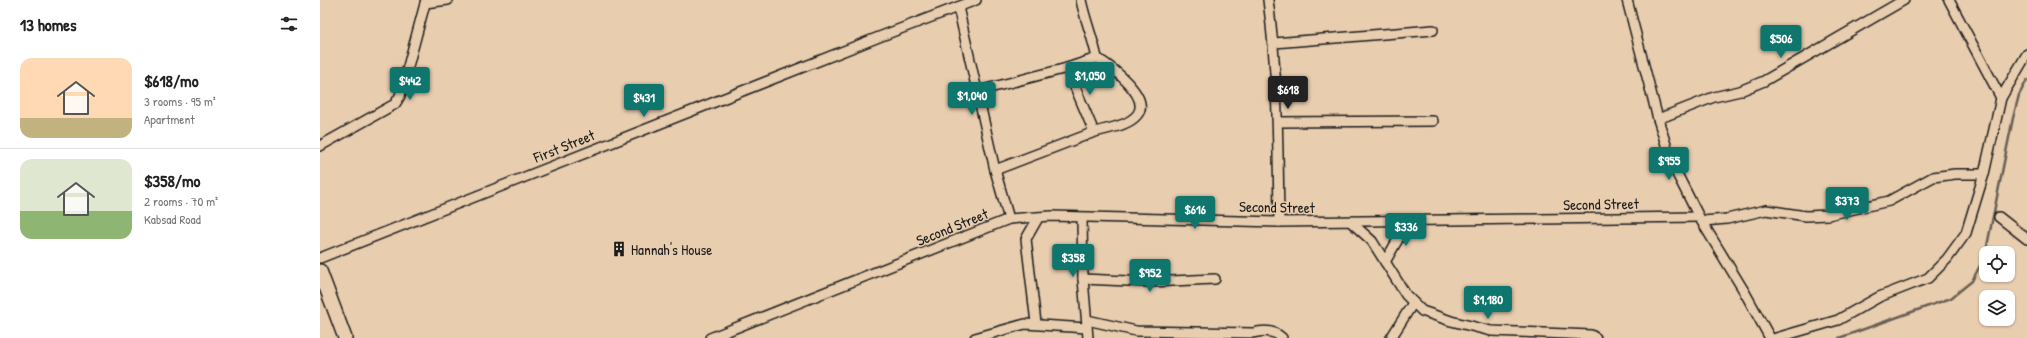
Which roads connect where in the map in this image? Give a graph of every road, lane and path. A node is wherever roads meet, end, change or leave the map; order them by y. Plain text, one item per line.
1 (448, 0) edge
2 (976, 0) edge
3 (1081, 0) edge
4 (1268, 0) edge
5 (1627, 0) edge
6 (1904, 0) edge
7 (1949, 0) edge
8 (426, 2) edge
9 (958, 7) junction
10 (1433, 30) dead end
11 (1274, 43) junction
12 (2027, 54) edge
13 (1097, 58) junction
14 (1067, 68) junction
15 (978, 91) junction
16 (2001, 98) junction
17 (1658, 119) junction
18 (1433, 121) dead end
19 (1278, 122) junction
20 (1094, 132) junction
21 (320, 146) edge
22 (995, 170) junction
23 (1984, 174) junction
24 (1999, 217) dead end
25 (1038, 218) junction
26 (1082, 218) junction
27 (1009, 219) junction
28 (1701, 219) junction
29 (1413, 221) junction
30 (1279, 222) junction
31 (1351, 222) junction
32 (2027, 240) edge
33 (320, 258) edge
34 (1385, 262) junction
35 (320, 271) edge
36 (1215, 278) dead end
37 (1083, 279) junction
38 (1413, 303) junction
39 (1036, 323) junction
40 (1087, 324) junction
41 (731, 334) edge
42 (1278, 336) edge
43 (345, 338) edge
44 (710, 338) edge
45 (975, 338) edge
46 (1088, 338) edge
47 (1391, 338) edge
48 (1596, 338) edge
49 (1770, 338) edge
50 (1776, 338) edge

1 - 8 street
2 - 9 street, First Street
3 - 13 street
4 - 11 street
5 - 17 street
6 - 17 street
7 - 16 street
8 - 21 street
9 - 15 street
9 - 33 street, First Street
10 - 11 street
11 - 19 street
12 - 16 street
13 - 14 street
13 - 20 street
14 - 15 street
14 - 20 street
15 - 22 street
16 - 23 street
17 - 28 street
18 - 19 street
19 - 30 street
20 - 22 street
22 - 27 street
23 - 28 street, Second Street
23 - 50 street
24 - 32 street
25 - 26 street, Second Street
25 - 27 street, Second Street
25 - 39 street
26 - 30 street, Second Street
26 - 37 street
27 - 41 street, Second Street
28 - 29 street, Second Street
28 - 49 street
29 - 31 street, Second Street
29 - 34 street
30 - 31 street, Second Street
31 - 34 street
34 - 38 street
35 - 43 street
36 - 37 street
37 - 40 street
38 - 47 street
38 - 48 street
39 - 40 street
39 - 45 street
40 - 42 street
40 - 46 street
41 - 44 street, Second Street

